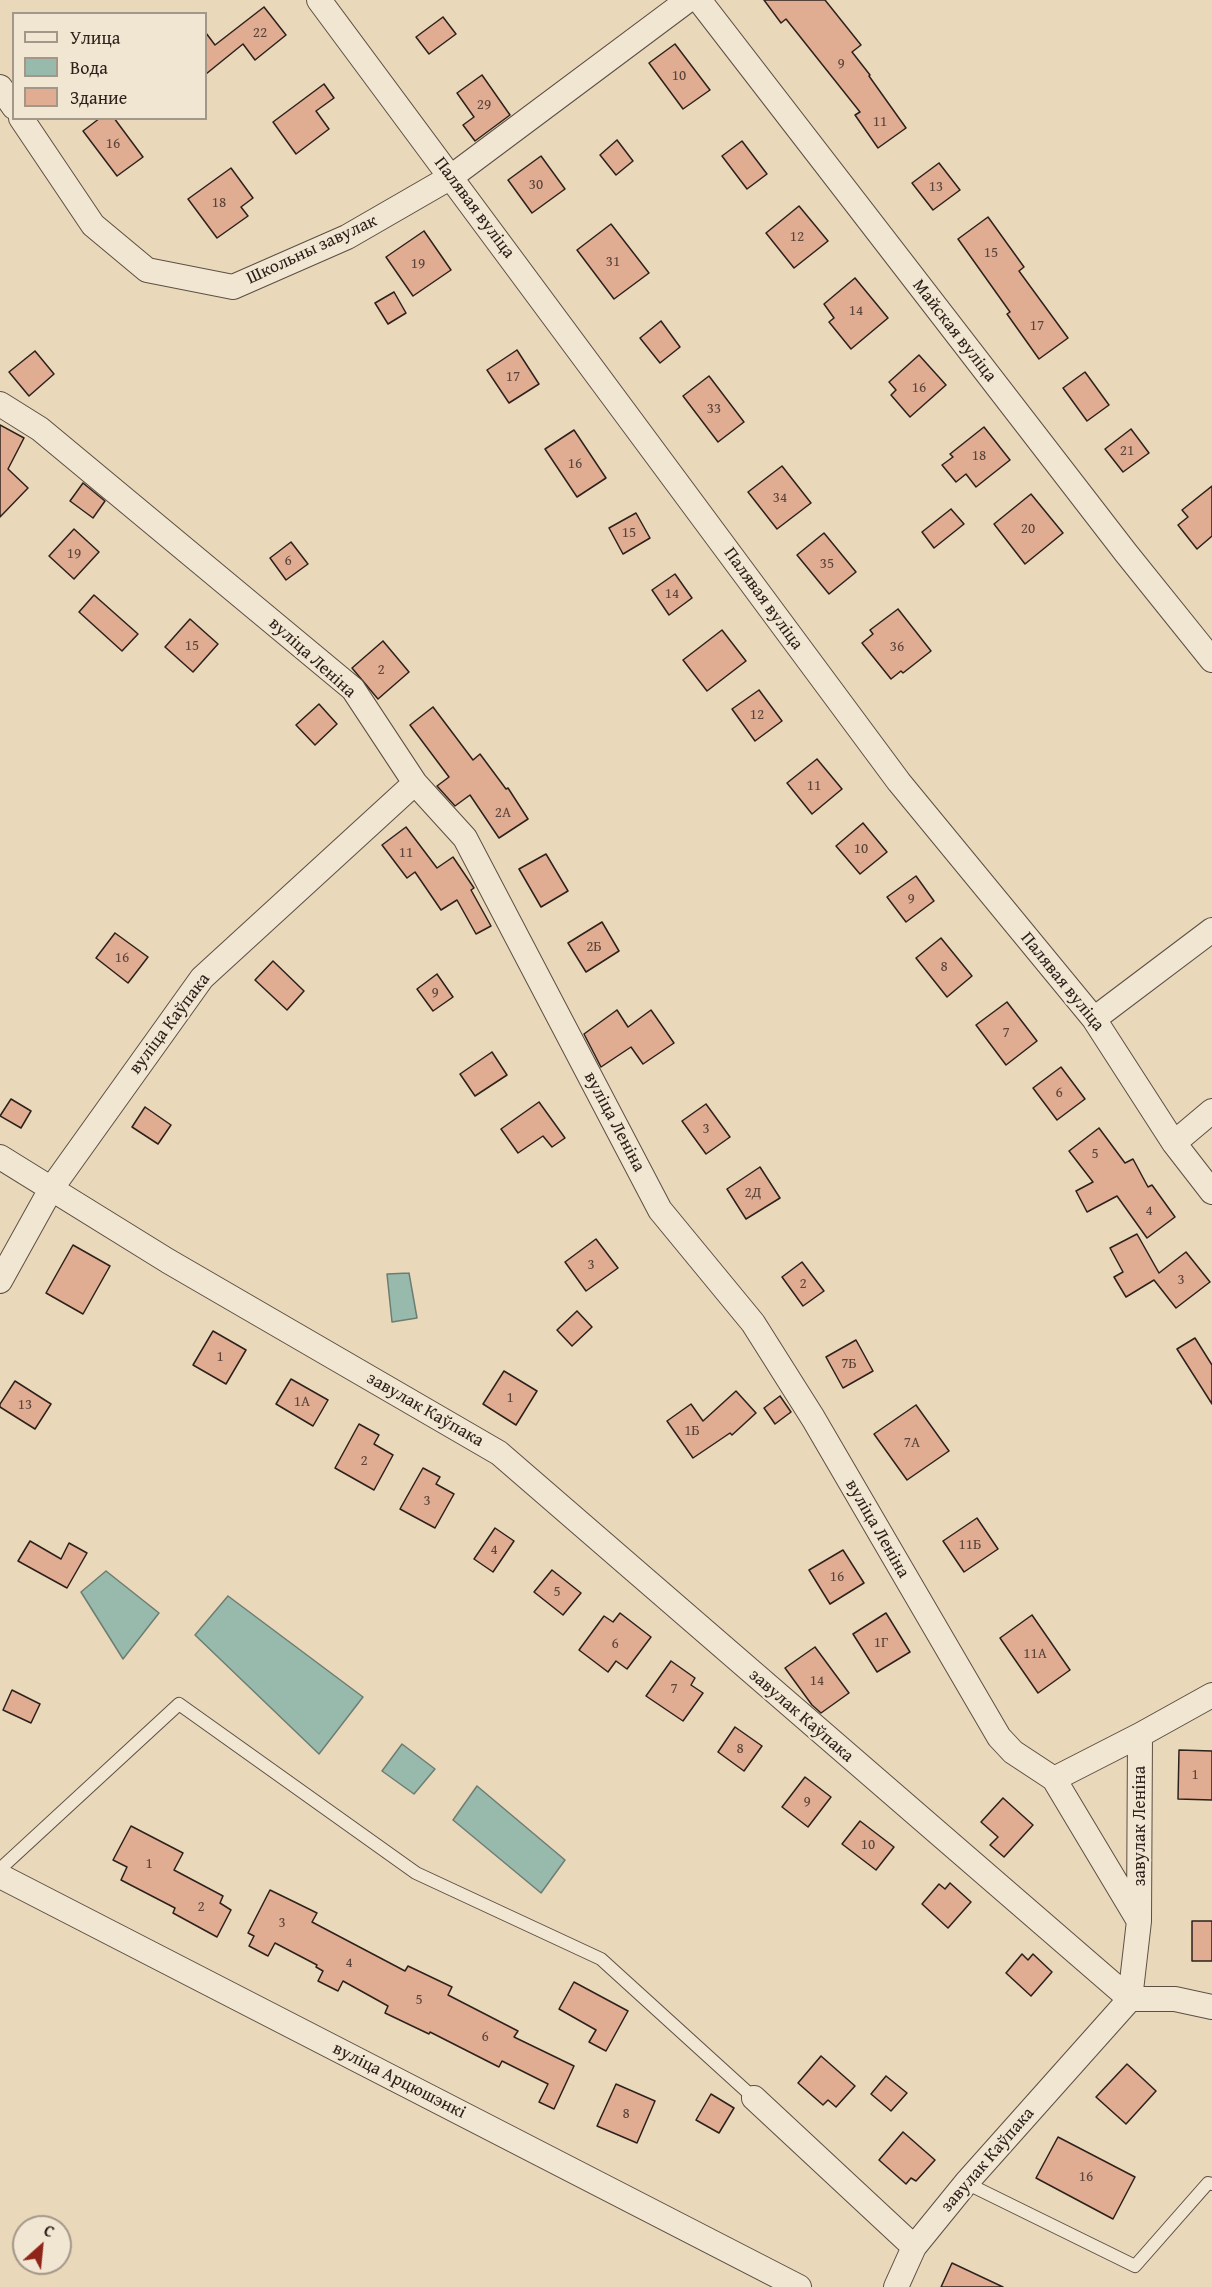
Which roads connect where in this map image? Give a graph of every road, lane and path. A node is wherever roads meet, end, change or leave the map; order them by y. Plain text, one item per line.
1 (319, 0) edge
2 (688, 0) edge
3 (699, 0) edge
4 (0, 87) edge
5 (12, 104) edge
6 (22, 120) edge
7 (451, 177) junction
8 (0, 404) edge
9 (1212, 660) edge
10 (415, 783) junction
11 (1212, 930) edge
12 (1094, 1018) junction
13 (1212, 1111) edge
14 (1174, 1143) junction
15 (0, 1157) edge
16 (51, 1189) junction
17 (1212, 1192) edge
18 (0, 1281) edge
19 (1212, 1695) edge
20 (1140, 1735) junction
21 (1054, 1779) junction
22 (0, 1869) edge
23 (0, 1876) edge
24 (1139, 1921) junction
25 (1130, 1999) junction
26 (1212, 2007) edge
27 (754, 2098) joint
28 (966, 2183) junction
29 (1212, 2184) edge
30 (914, 2247) junction
31 (799, 2287) edge
32 (896, 2287) edge

1 - 7 street, Палявая вуліца
2 - 7 street, Школьны завулак
3 - 9 street, Майская вуліца
4 - 5 street
6 - 7 street, Школьны завулак
7 - 12 street, Палявая вуліца
8 - 10 street, вуліца Леніна
10 - 16 street, вуліца Каўпака
10 - 21 street, вуліца Леніна
11 - 12 street
12 - 14 street, Палявая вуліца
13 - 14 street
14 - 17 street, Палявая вуліца
15 - 16 street, завулак Каўпака
16 - 18 street, вуліца Каўпака
16 - 25 street, завулак Каўпака
19 - 20 street
20 - 21 street
20 - 24 street, завулак Леніна
21 - 24 street, вуліца Леніна
22 - 27 lane
23 - 31 street, вуліца Арцюшэнкі
24 - 25 street, завулак Леніна
25 - 26 street
25 - 28 street, завулак Каўпака
27 - 30 street
28 - 29 lane
28 - 30 street, завулак Каўпака
30 - 32 street, завулак Каўпака

